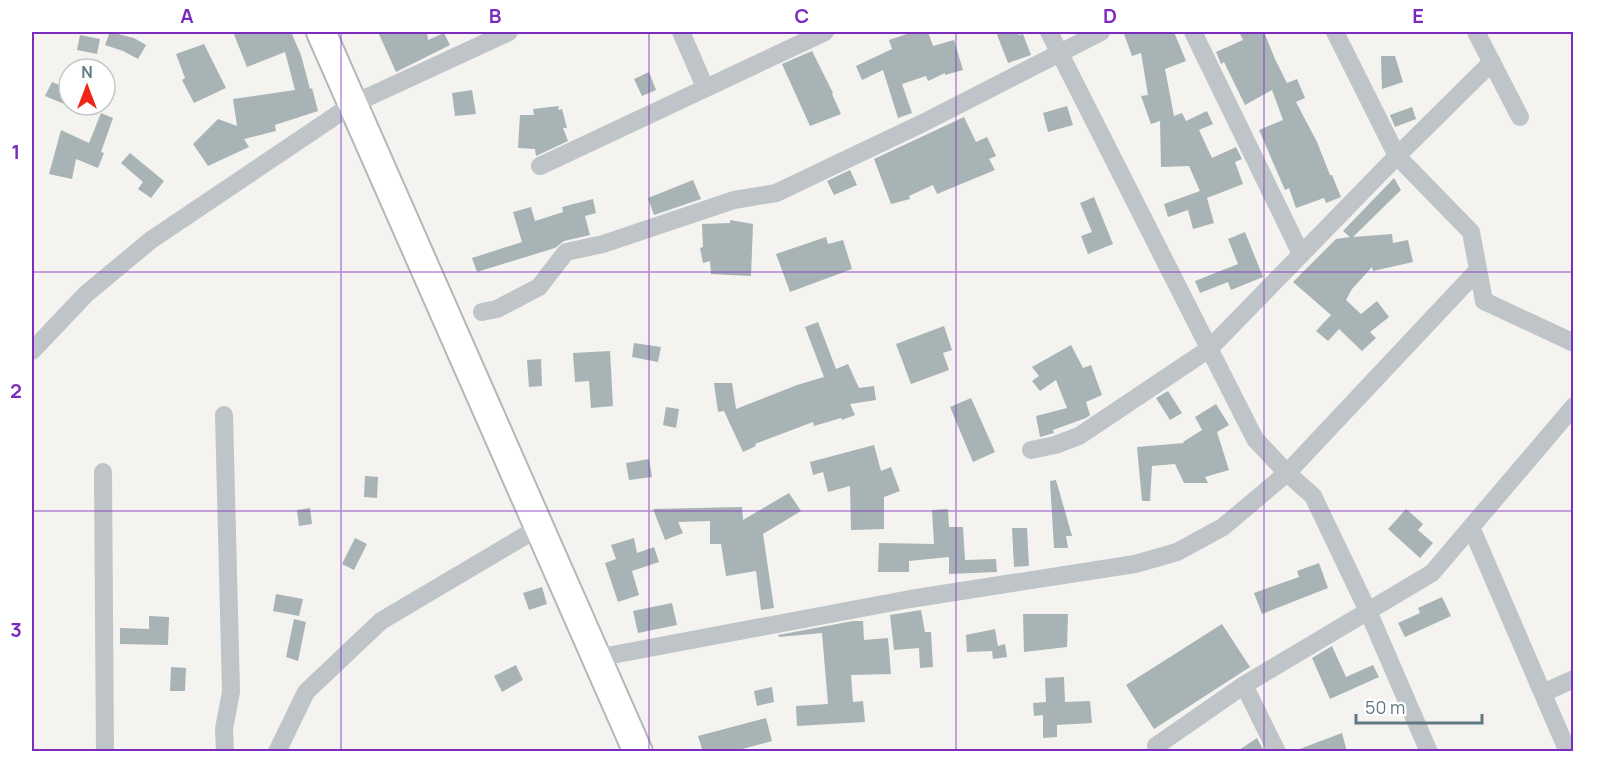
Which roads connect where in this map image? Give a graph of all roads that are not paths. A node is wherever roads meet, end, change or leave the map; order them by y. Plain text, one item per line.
1 (321, 32) edge
2 (509, 32) edge
3 (681, 32) edge
4 (825, 32) edge
5 (1049, 32) edge
6 (1101, 32) edge
7 (1193, 32) edge
8 (1335, 32) edge
9 (1476, 32) edge
10 (1059, 52) junction
11 (1492, 62) junction
12 (705, 87) junction
13 (353, 104) junction
14 (1520, 117) dead end
15 (1397, 156) junction
16 (540, 166) dead end
17 (1301, 254) junction
18 (1478, 270) junction
19 (482, 312) dead end
20 (1574, 343) edge
21 (1209, 349) junction
22 (32, 351) edge
23 (1574, 406) edge
24 (224, 415) dead end
25 (1031, 450) dead end
26 (103, 472) dead end
27 (1287, 473) junction
28 (1471, 527) junction
29 (538, 528) junction
30 (1368, 611) junction
31 (596, 658) junction
32 (1574, 679) edge
33 (1244, 685) junction
34 (1543, 693) junction
35 (1156, 746) dead end
36 (105, 752) edge
37 (225, 752) edge
38 (277, 752) edge
39 (638, 752) edge
40 (1277, 752) edge
41 (1429, 752) edge
42 (1568, 752) edge

1 - 13 main road
2 - 13 street
3 - 12 street
4 - 12 street
5 - 10 street
6 - 10 street
7 - 17 street
8 - 15 street
9 - 11 street
10 - 19 street
10 - 21 street
11 - 14 street
11 - 15 street
12 - 16 street
13 - 22 street
13 - 29 main road
15 - 17 street
15 - 18 street
17 - 21 street
18 - 20 street
18 - 27 street
21 - 25 street
21 - 27 street
23 - 28 street
24 - 37 street
26 - 36 street
27 - 30 street
27 - 31 street
28 - 30 street
28 - 34 street
29 - 31 main road
29 - 38 street
30 - 33 street
30 - 41 street
31 - 39 main road
32 - 34 street
33 - 35 street
33 - 40 street
34 - 42 street

